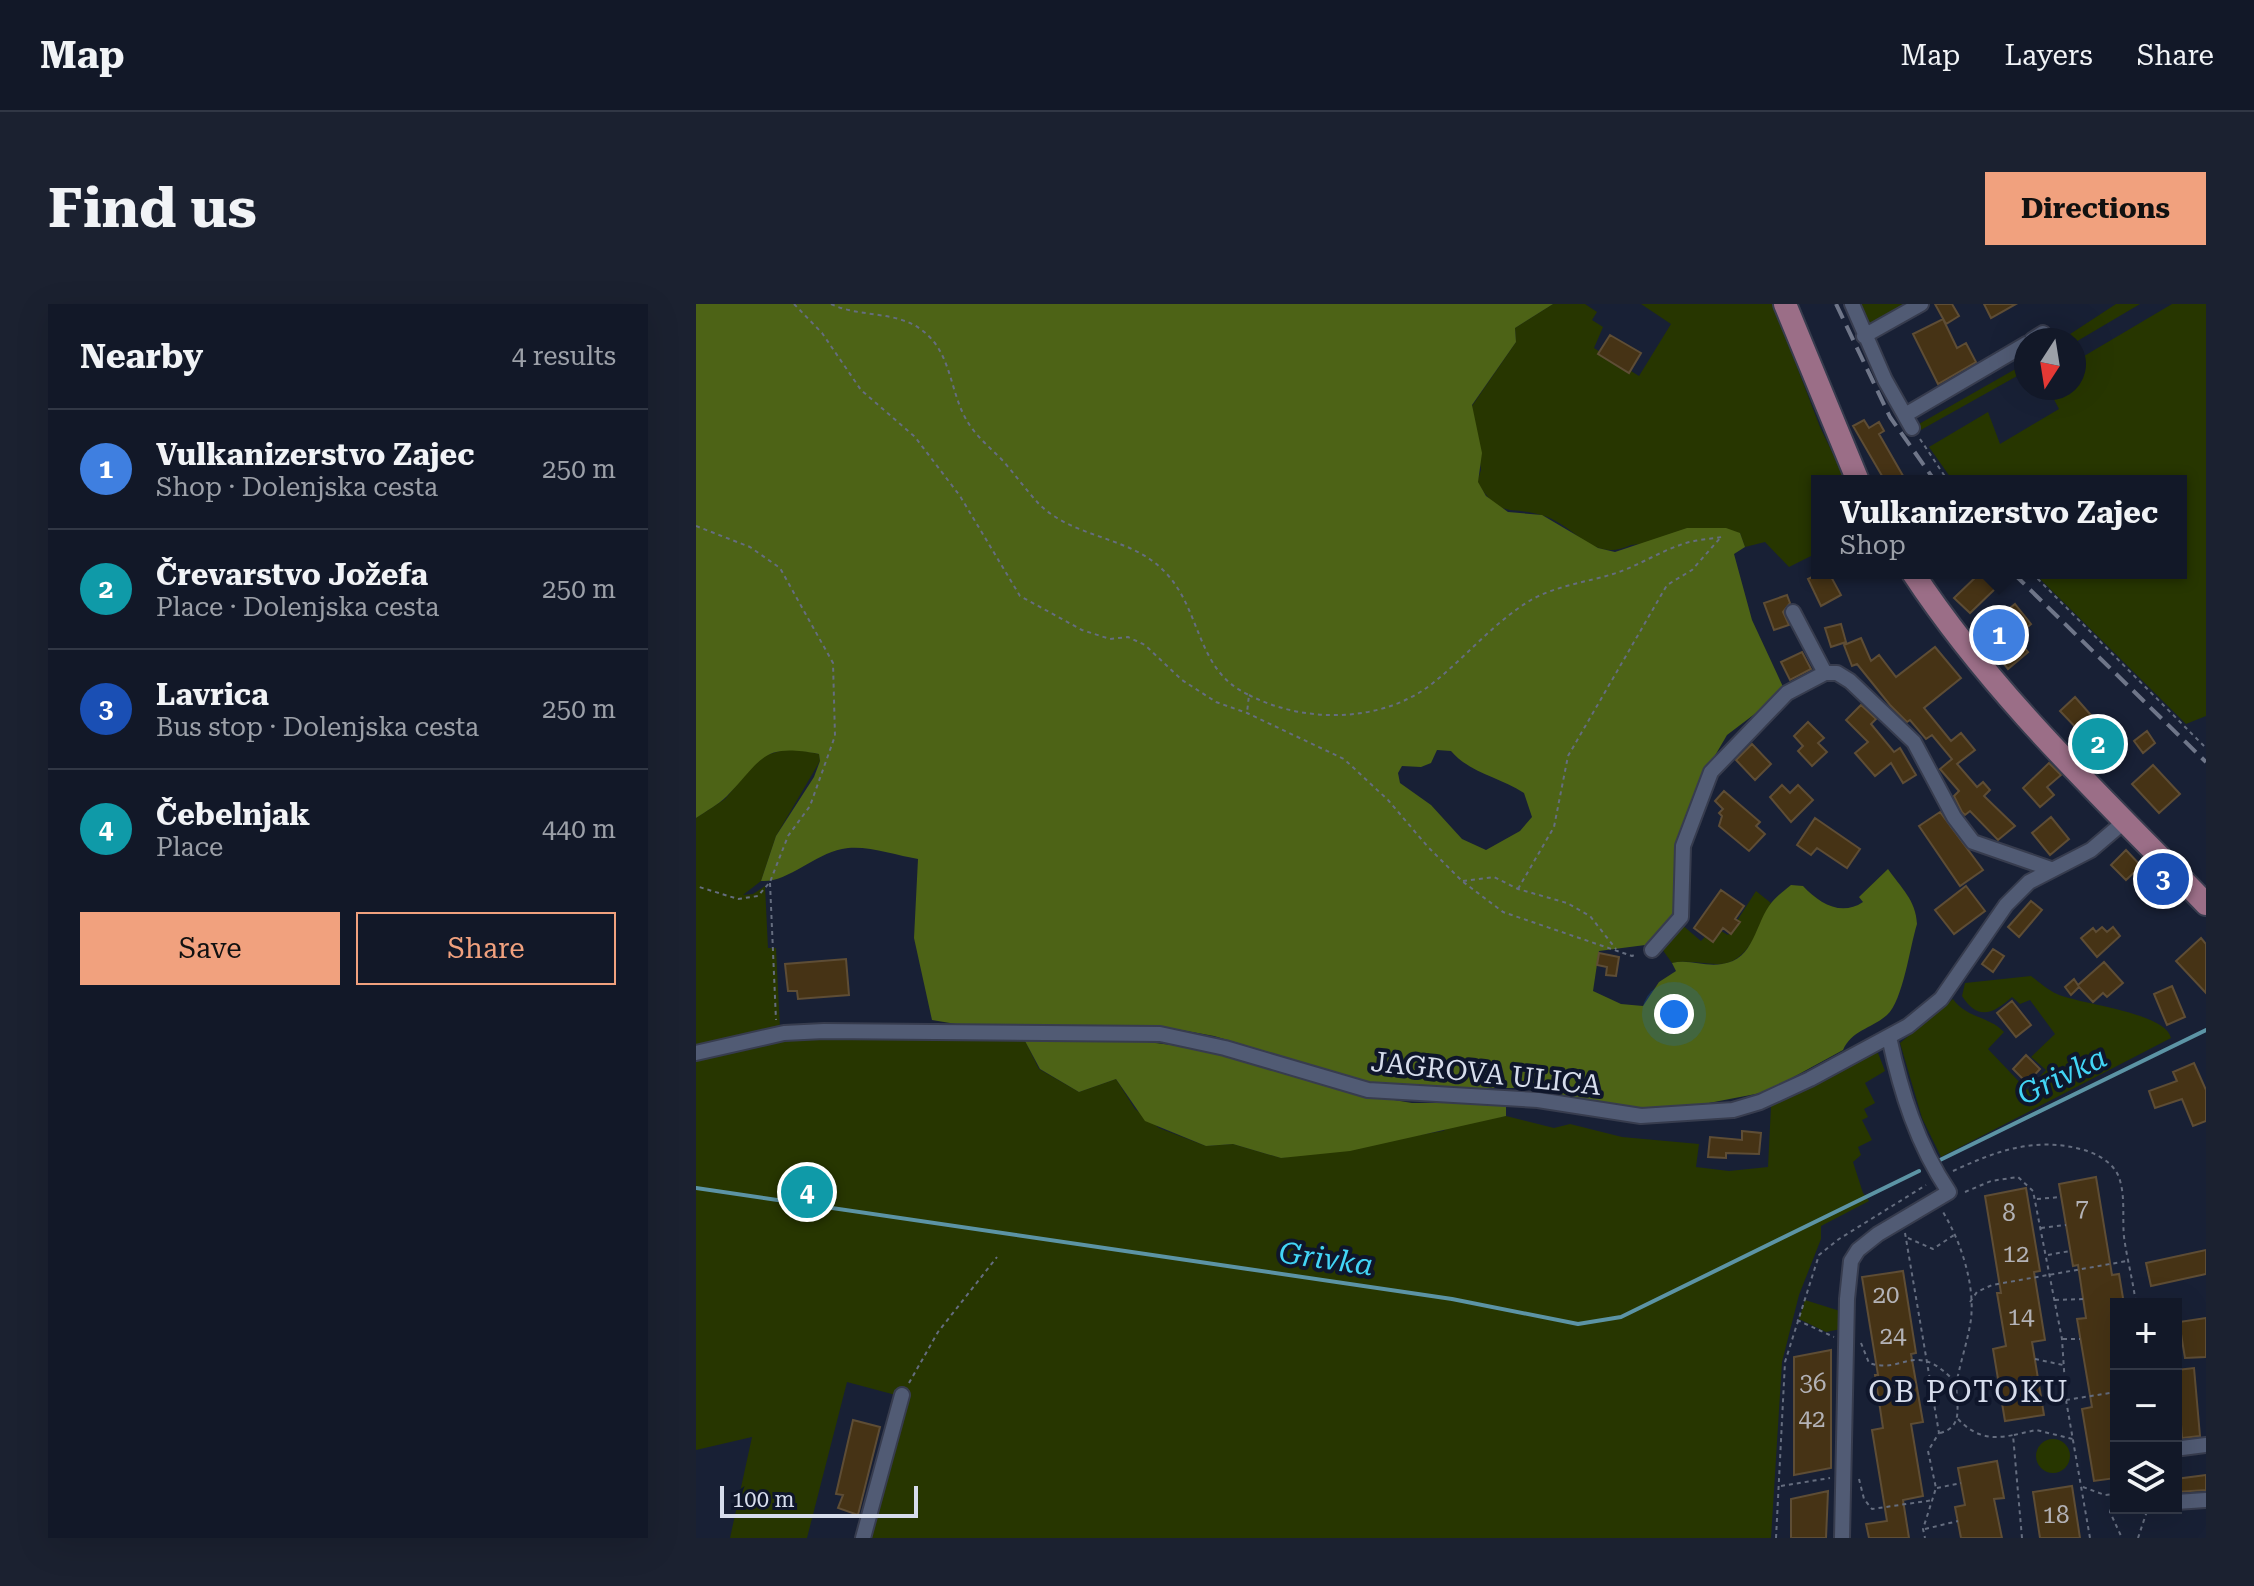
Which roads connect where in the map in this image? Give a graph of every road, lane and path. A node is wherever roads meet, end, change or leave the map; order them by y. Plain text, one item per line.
1 (794, 304) edge
2 (831, 304) edge
3 (1785, 304) edge
4 (1852, 304) edge
5 (1921, 304) edge
6 (1864, 336) junction
7 (2014, 352) edge
8 (1909, 422) junction
9 (1856, 475) edge
10 (1944, 475) edge
11 (696, 526) edge
12 (1917, 579) edge
13 (2038, 579) edge
14 (1793, 612) dead end
15 (1825, 673) junction
16 (1249, 695) junction
17 (1247, 713) junction
18 (2206, 748) edge
19 (2125, 821) junction
20 (2051, 869) junction
21 (1462, 881) junction
22 (770, 882) junction
23 (696, 886) edge
24 (1518, 889) junction
25 (2206, 904) edge
26 (1617, 950) junction
27 (1652, 950) joint
28 (777, 1035) junction
29 (1889, 1037) junction
30 (696, 1053) edge
31 (1940, 1177) junction
32 (1961, 1194) dead end
33 (2061, 1197) dead end
34 (2036, 1200) junction
35 (1940, 1208) dead end
36 (1900, 1221) junction
37 (2066, 1225) dead end
38 (2040, 1228) junction
39 (1955, 1235) junction
40 (1906, 1238) junction
41 (2070, 1251) dead end
42 (2047, 1255) junction
43 (997, 1257) dead end
44 (2128, 1260) junction
45 (2049, 1275) junction
46 (2135, 1298) edge
47 (2083, 1299) dead end
48 (2053, 1300) junction
49 (1970, 1302) junction
50 (1797, 1320) junction
51 (1848, 1339) junction
52 (2062, 1339) junction
53 (2080, 1339) dead end
54 (2035, 1359) dead end
55 (1929, 1362) junction
56 (2064, 1365) junction
57 (1957, 1384) junction
58 (2110, 1393) edge
59 (902, 1395) joint
60 (2066, 1400) junction
61 (1958, 1419) junction
62 (1939, 1433) junction
63 (2013, 1435) junction
64 (2073, 1439) junction
65 (2206, 1445) edge
66 (2182, 1448) dead end
67 (1846, 1476) junction
68 (1961, 1483) dead end
69 (2082, 1486) junction
70 (1780, 1487) junction
71 (1936, 1488) junction
72 (2110, 1494) edge
73 (1935, 1499) junction
74 (2206, 1500) edge
75 (2182, 1502) edge
76 (2111, 1514) edge
77 (2146, 1514) edge
78 (1958, 1521) dead end
79 (1923, 1529) junction
80 (863, 1538) edge
81 (1776, 1538) edge
82 (1842, 1538) edge
83 (1925, 1538) edge
84 (2022, 1538) edge
85 (2090, 1538) edge
86 (2122, 1538) edge
87 (2138, 1538) edge

1 - 17 path
2 - 16 path
3 - 9 main road
4 - 6 street
5 - 6 street
6 - 8 street
7 - 8 street
8 - 10 path
11 - 22 path
12 - 19 main road
13 - 18 path
14 - 15 street
15 - 20 street
15 - 27 street
16 - 17 path
16 - 24 path
17 - 21 path
19 - 20 street, JAGROVA ULICA
19 - 25 main road
20 - 29 street, JAGROVA ULICA
21 - 24 path
21 - 26 path
22 - 23 path
22 - 28 path
24 - 26 path
26 - 27 path
28 - 29 street, JAGROVA ULICA
28 - 30 street, JAGROVA ULICA
29 - 31 street
31 - 36 street
31 - 44 path
31 - 50 path
32 - 34 path
33 - 34 path
34 - 38 path
35 - 39 path
36 - 40 path
36 - 51 street
37 - 38 path
38 - 42 path
39 - 40 path
39 - 49 path
40 - 55 path
41 - 42 path
42 - 45 path
43 - 59 path
44 - 45 path
44 - 46 path
45 - 48 path
45 - 49 path
47 - 48 path
48 - 52 path
49 - 57 path
50 - 51 path
50 - 70 path
51 - 55 path
51 - 67 street
52 - 53 path
52 - 56 path
54 - 56 path
55 - 57 path
55 - 62 path
56 - 60 path
57 - 61 path
58 - 60 path
59 - 80 street
60 - 64 path
61 - 62 path
61 - 63 path
62 - 71 path
63 - 64 path
63 - 84 path
64 - 69 path
65 - 66 street
67 - 70 path
67 - 73 path
67 - 82 street
68 - 71 path
69 - 72 path
69 - 85 path
70 - 81 path
71 - 73 path
73 - 79 path
74 - 75 street
76 - 86 path
77 - 87 path
78 - 79 path
79 - 83 path

